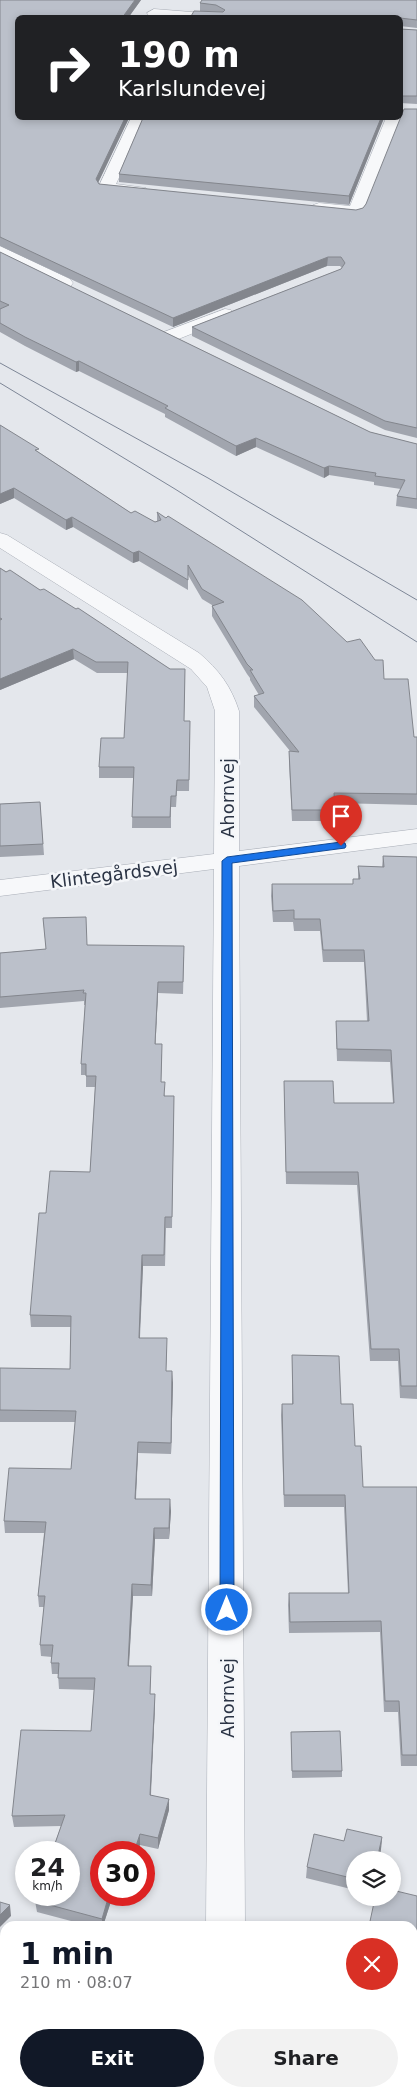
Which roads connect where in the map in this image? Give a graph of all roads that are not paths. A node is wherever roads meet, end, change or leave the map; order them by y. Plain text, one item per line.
1 (164, 0) edge
2 (152, 15) edge
3 (138, 120) edge
4 (398, 120) edge
5 (154, 192) edge
6 (308, 207) edge
7 (0, 251) edge
8 (82, 292) edge
9 (243, 308) edge
10 (152, 327) edge
11 (170, 336) junction
12 (188, 345) edge
13 (0, 539) edge
14 (417, 836) edge
15 (227, 861) junction
16 (0, 888) edge
17 (226, 1921) edge

1 - 2 street
3 - 5 street
4 - 6 street
7 - 8 street
9 - 11 street
10 - 11 street
11 - 12 street
13 - 15 street, Ahornvej
14 - 15 street, Klintegårdsvej
15 - 16 street, Klintegårdsvej
15 - 17 street, Ahornvej

